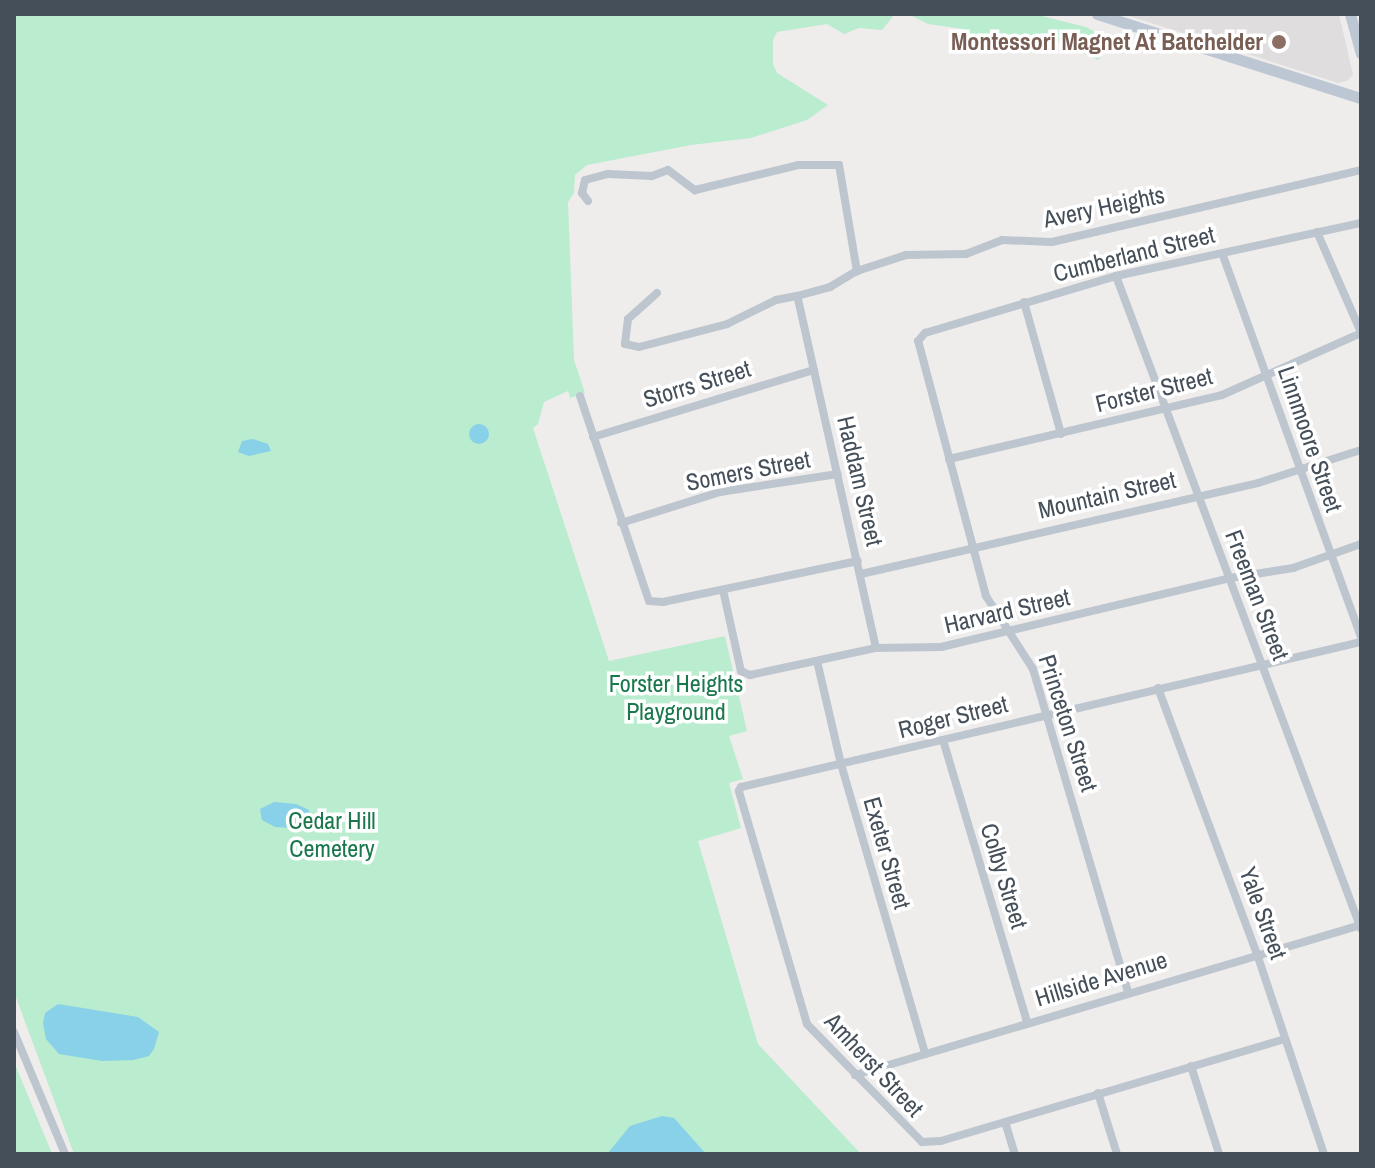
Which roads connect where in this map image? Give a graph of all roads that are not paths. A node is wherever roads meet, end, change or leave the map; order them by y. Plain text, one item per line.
1 (1097, 14) edge
2 (1350, 14) edge
3 (1109, 16) edge
4 (1360, 50) edge
5 (1361, 98) edge
6 (1361, 170) edge
7 (588, 201) dead end
8 (1361, 223) edge
9 (1317, 232) junction
10 (1222, 253) junction
11 (857, 271) junction
12 (1116, 276) junction
13 (657, 293) dead end
14 (797, 296) junction
15 (1024, 302) junction
16 (1361, 332) edge
17 (919, 337) joint
18 (814, 370) junction
19 (1266, 375) junction
20 (580, 396) dead end
21 (1165, 408) junction
22 (1061, 434) junction
23 (593, 437) junction
24 (1361, 450) edge
25 (949, 459) junction
26 (1300, 472) junction
27 (838, 474) junction
28 (1197, 494) junction
29 (621, 523) junction
30 (1361, 544) edge
31 (972, 547) junction
32 (1330, 555) junction
33 (858, 561) junction
34 (861, 574) junction
35 (1230, 578) junction
36 (723, 590) junction
37 (1009, 631) junction
38 (1361, 640) edge
39 (876, 648) junction
40 (817, 661) junction
41 (1262, 665) junction
42 (1158, 688) junction
43 (1047, 714) junction
44 (943, 740) junction
45 (841, 764) junction
46 (741, 787) joint
47 (1361, 927) edge
48 (1257, 954) junction
49 (1128, 992) junction
50 (1027, 1022) junction
51 (14, 1032) edge
52 (1285, 1039) junction
53 (925, 1054) junction
54 (1191, 1066) junction
55 (855, 1075) junction
56 (1098, 1093) junction
57 (1005, 1122) junction
58 (65, 1154) edge
59 (1015, 1154) edge
60 (1117, 1154) edge
61 (1219, 1154) edge
62 (1324, 1154) edge

1 - 3 main road
2 - 4 main road
3 - 5 main road
6 - 11 street, Avery Heights
7 - 11 street
8 - 9 street, Cumberland Street
9 - 10 street, Cumberland Street
9 - 16 street
10 - 12 street, Cumberland Street
10 - 19 street, Linnmoore Street
11 - 14 street, Avery Heights
12 - 15 street, Cumberland Street
12 - 21 street, Freeman Street
13 - 14 street, Avery Heights
14 - 18 street, Haddam Street
15 - 17 street, Cumberland Street
15 - 22 street
16 - 19 street, Forster Street
17 - 25 street, Princeton Street
18 - 23 street, Storrs Street
18 - 27 street, Haddam Street
19 - 21 street, Forster Street
19 - 26 street, Linnmoore Street
20 - 23 street
21 - 22 street, Forster Street
21 - 28 street, Freeman Street
22 - 25 street, Forster Street
23 - 29 street
24 - 26 street, Mountain Street
25 - 31 street, Princeton Street
26 - 28 street, Mountain Street
26 - 32 street, Linnmoore Street
27 - 29 street, Somers Street
27 - 33 street, Haddam Street
28 - 31 street, Mountain Street
28 - 35 street, Freeman Street
29 - 36 street
30 - 32 street, Harvard Street
31 - 34 street, Mountain Street
31 - 37 street, Princeton Street
32 - 35 street, Harvard Street
32 - 38 street, Linnmoore Street
33 - 34 street, Haddam Street
33 - 36 street
34 - 39 street, Haddam Street
35 - 37 street, Harvard Street
35 - 41 street, Freeman Street
36 - 40 street, Harvard Street
37 - 39 street, Harvard Street
37 - 43 street, Princeton Street
38 - 41 street, Roger Street
39 - 40 street, Harvard Street
40 - 45 street, Exeter Street
41 - 42 street, Roger Street
41 - 47 street, Freeman Street
42 - 43 street, Roger Street
42 - 48 street, Yale Street
43 - 44 street, Roger Street
43 - 49 street, Princeton Street
44 - 45 street, Roger Street
44 - 50 street, Colby Street
45 - 46 street, Roger Street
45 - 53 street, Exeter Street
46 - 55 street, Amherst Street
47 - 48 street, Hillside Avenue
48 - 49 street, Hillside Avenue
48 - 52 street, Yale Street
49 - 50 street, Hillside Avenue
50 - 53 street, Hillside Avenue
51 - 58 street
52 - 54 street, Amherst Street
52 - 62 street, Yale Street
53 - 55 street, Hillside Avenue
54 - 56 street, Amherst Street
54 - 61 street
55 - 57 street, Amherst Street
56 - 57 street, Amherst Street
56 - 60 street
57 - 59 street

